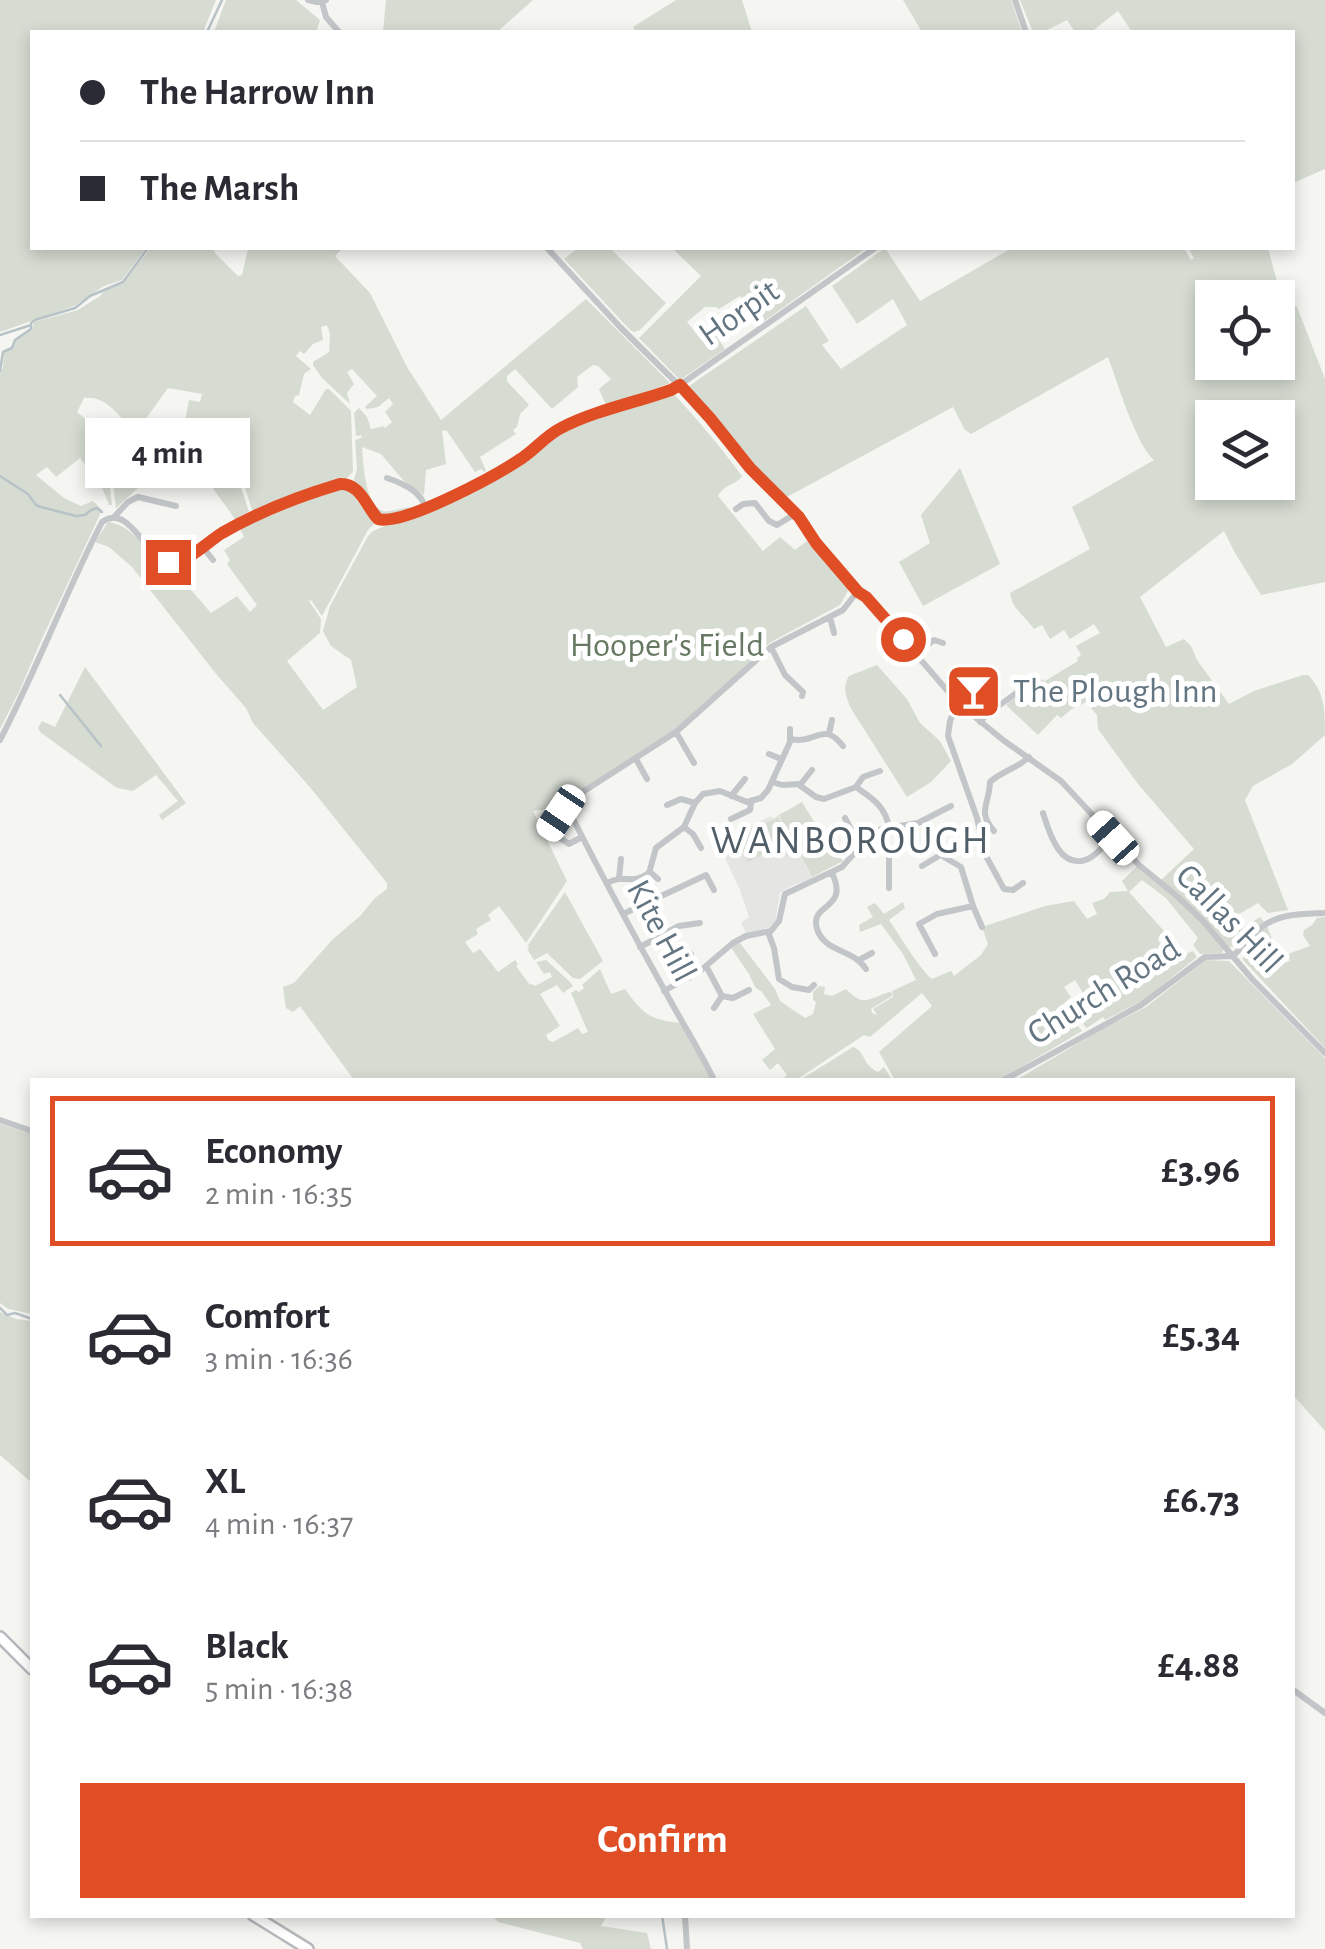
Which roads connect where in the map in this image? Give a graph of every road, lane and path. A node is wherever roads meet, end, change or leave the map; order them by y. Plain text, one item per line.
1 (308, 0) edge
2 (1015, 0) edge
3 (324, 1) edge
4 (337, 30) edge
5 (1025, 30) edge
6 (549, 250) edge
7 (872, 250) edge
8 (680, 385) junction
9 (387, 478) dead end
10 (176, 506) dead end
11 (426, 507) junction
12 (736, 509) dead end
13 (796, 514) junction
14 (114, 517) junction
15 (202, 546) junction
16 (214, 560) dead end
17 (858, 592) junction
18 (830, 616) junction
19 (834, 633) dead end
20 (943, 643) dead end
21 (770, 647) junction
22 (916, 654) junction
23 (991, 688) dead end
24 (1020, 690) dead end
25 (802, 696) dead end
26 (958, 703) junction
27 (993, 707) junction
28 (832, 720) dead end
29 (980, 722) junction
30 (790, 729) dead end
31 (676, 732) junction
32 (830, 734) junction
33 (790, 739) junction
34 (0, 740) edge
35 (843, 746) dead end
36 (769, 754) dead end
37 (1029, 757) junction
38 (694, 759) dead end
39 (780, 759) junction
40 (636, 760) junction
41 (812, 770) dead end
42 (880, 771) dead end
43 (647, 779) dead end
44 (745, 779) dead end
45 (772, 782) junction
46 (800, 785) junction
47 (856, 788) junction
48 (731, 796) junction
49 (751, 802) junction
50 (695, 803) junction
51 (667, 805) dead end
52 (946, 806) dead end
53 (1043, 812) dead end
54 (561, 813) dead end
55 (731, 820) dead end
56 (923, 821) junction
57 (845, 822) dead end
58 (889, 826) junction
59 (684, 827) junction
60 (994, 832) dead end
61 (873, 835) junction
62 (582, 837) junction
63 (1113, 838) junction
64 (569, 844) junction
65 (863, 844) junction
66 (701, 848) dead end
67 (560, 854) dead end
68 (942, 854) junction
69 (620, 859) dead end
70 (922, 866) dead end
71 (650, 872) junction
72 (832, 873) junction
73 (619, 878) junction
74 (658, 879) dead end
75 (607, 883) junction
76 (1023, 883) dead end
77 (889, 888) dead end
78 (714, 890) dead end
79 (973, 906) junction
80 (1325, 913) edge
81 (623, 914) junction
82 (700, 923) dead end
83 (982, 928) dead end
84 (768, 932) junction
85 (640, 947) junction
86 (1226, 948) junction
87 (1242, 948) junction
88 (872, 953) dead end
89 (690, 954) dead end
90 (934, 954) dead end
91 (1234, 956) junction
92 (860, 960) junction
93 (706, 966) junction
94 (866, 969) dead end
95 (689, 978) junction
96 (749, 990) dead end
97 (664, 991) junction
98 (811, 991) dead end
99 (722, 996) junction
100 (714, 1008) dead end
101 (1325, 1052) edge
102 (713, 1078) edge
103 (1008, 1078) edge
104 (0, 1120) edge
105 (30, 1130) edge
106 (0, 1637) edge
107 (30, 1667) edge
108 (1295, 1692) edge
109 (1325, 1713) edge
110 (258, 1918) edge
111 (685, 1918) edge
112 (308, 1949) edge
113 (687, 1949) edge

1 - 3 street
2 - 5 street
3 - 4 street
6 - 8 street, Callas Hill
7 - 8 street, Horpit
8 - 11 street, Horpit
8 - 13 street, Callas Hill
9 - 11 street
10 - 14 street
11 - 15 street, Horpit
12 - 13 street
13 - 17 street, Callas Hill
14 - 15 street
14 - 34 street
15 - 16 street
17 - 18 street
17 - 22 street, Callas Hill
18 - 19 street
18 - 21 street
20 - 22 street
21 - 25 street
21 - 31 street
22 - 26 street, Callas Hill
23 - 27 street
24 - 27 street
26 - 29 street, Callas Hill
26 - 76 street
27 - 29 street
28 - 32 street
29 - 37 street, Callas Hill
30 - 33 street
31 - 38 street
31 - 40 street
32 - 33 street
32 - 35 street
33 - 39 street
36 - 39 street
37 - 60 street
37 - 63 street, Callas Hill
39 - 45 street
40 - 43 street
40 - 62 street, Kite Hill
41 - 46 street
42 - 47 street
44 - 48 street
45 - 46 street
45 - 49 street
46 - 47 street
47 - 58 street
48 - 49 street
48 - 50 street
49 - 55 street
50 - 51 street
50 - 59 street
52 - 56 street
53 - 63 street
54 - 64 street
56 - 58 street
56 - 68 street
57 - 65 street
58 - 61 street
59 - 66 street
59 - 71 street
61 - 65 street
61 - 77 street
62 - 64 street
62 - 75 street, Kite Hill
63 - 86 street, Callas Hill
64 - 67 street
65 - 72 street
68 - 70 street
68 - 79 street
69 - 73 street
71 - 73 street
71 - 74 street
72 - 84 street
72 - 92 street
73 - 75 street
75 - 81 street, Kite Hill
78 - 81 street
79 - 83 street
79 - 90 street
80 - 87 street
81 - 85 street, Kite Hill
82 - 85 street
84 - 93 street
84 - 98 street
85 - 97 street, Kite Hill
86 - 87 street
86 - 91 street, Callas Hill
87 - 91 street
88 - 92 street
89 - 95 street
91 - 101 street, Callas Hill
91 - 103 street, Church Road
92 - 94 street
93 - 95 street
93 - 99 street
95 - 97 street
96 - 99 street
97 - 102 street, Kite Hill
99 - 100 street
104 - 105 street
106 - 107 main road
108 - 109 street
110 - 112 main road
111 - 113 street

